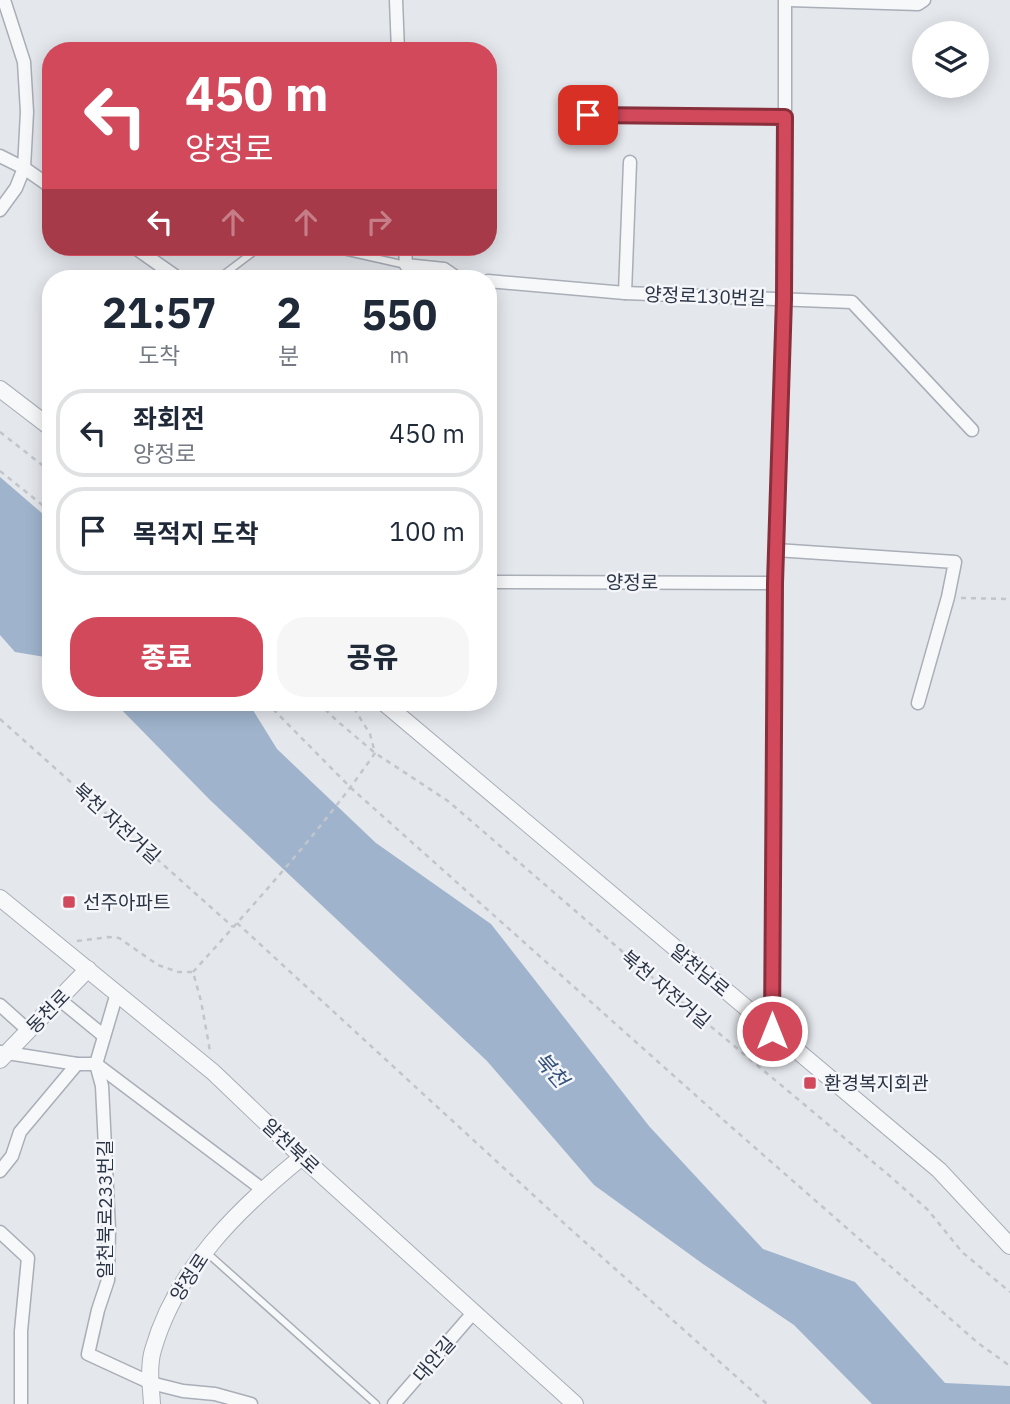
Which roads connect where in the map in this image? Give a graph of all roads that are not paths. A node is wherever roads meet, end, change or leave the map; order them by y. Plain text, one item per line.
1 (4, 0) edge
2 (396, 0) edge
3 (787, 0) edge
4 (924, 0) edge
5 (398, 42) edge
6 (588, 115) dead end
7 (785, 117) junction
8 (0, 156) edge
9 (630, 162) dead end
10 (23, 167) junction
11 (42, 181) edge
12 (0, 209) edge
13 (147, 256) edge
14 (248, 256) edge
15 (366, 256) edge
16 (406, 256) edge
17 (406, 265) junction
18 (167, 270) edge
19 (230, 270) edge
20 (445, 270) edge
21 (497, 282) edge
22 (625, 293) junction
23 (784, 299) junction
24 (0, 389) edge
25 (42, 421) edge
26 (972, 430) dead end
27 (776, 550) junction
28 (497, 582) edge
29 (775, 583) junction
30 (918, 703) dead end
31 (394, 711) edge
32 (0, 898) edge
33 (88, 969) junction
34 (117, 993) junction
35 (60, 1000) junction
36 (0, 1004) edge
37 (29, 1031) junction
38 (772, 1031) junction
39 (104, 1036) junction
40 (2, 1055) edge
41 (77, 1064) junction
42 (96, 1064) junction
43 (302, 1157) junction
44 (0, 1171) edge
45 (262, 1189) junction
46 (0, 1232) edge
47 (1010, 1246) edge
48 (205, 1251) junction
49 (473, 1314) junction
50 (151, 1383) junction
51 (21, 1404) edge
52 (152, 1404) edge
53 (251, 1404) edge
54 (376, 1404) edge
55 (394, 1404) edge
56 (575, 1404) edge

1 - 10 street
2 - 5 street
3 - 4 street
3 - 7 street
6 - 7 street
7 - 23 street
8 - 10 street
9 - 22 street, 양정로130번길
10 - 11 street
10 - 12 street
13 - 18 street
14 - 19 lane
15 - 17 lane
16 - 17 street
17 - 20 street
21 - 22 street, 양정로130번길
22 - 23 street, 양정로130번길
23 - 26 street
23 - 27 street
24 - 25 street
27 - 29 street
27 - 30 street
28 - 29 street, 양정로
29 - 38 street
31 - 38 street, 알천남로
32 - 33 street, 알천북로
33 - 34 street, 알천북로
33 - 35 street, 동천로
34 - 39 street, 알천북로233번길
34 - 43 street, 알천북로
35 - 37 street, 동천로
35 - 39 street
36 - 37 street
37 - 40 street, 동천로
38 - 47 street, 알천남로
39 - 42 street, 알천북로233번길
40 - 41 street, 동천로
41 - 42 street, 동천로
41 - 44 street
42 - 45 street
42 - 50 street, 알천북로233번길
43 - 45 street, 양정로
43 - 49 street, 알천북로
45 - 48 street, 양정로
46 - 51 street
48 - 50 street, 양정로
48 - 54 lane
49 - 55 street, 대안길
49 - 56 street, 알천북로
50 - 52 street, 양정로
50 - 53 street

